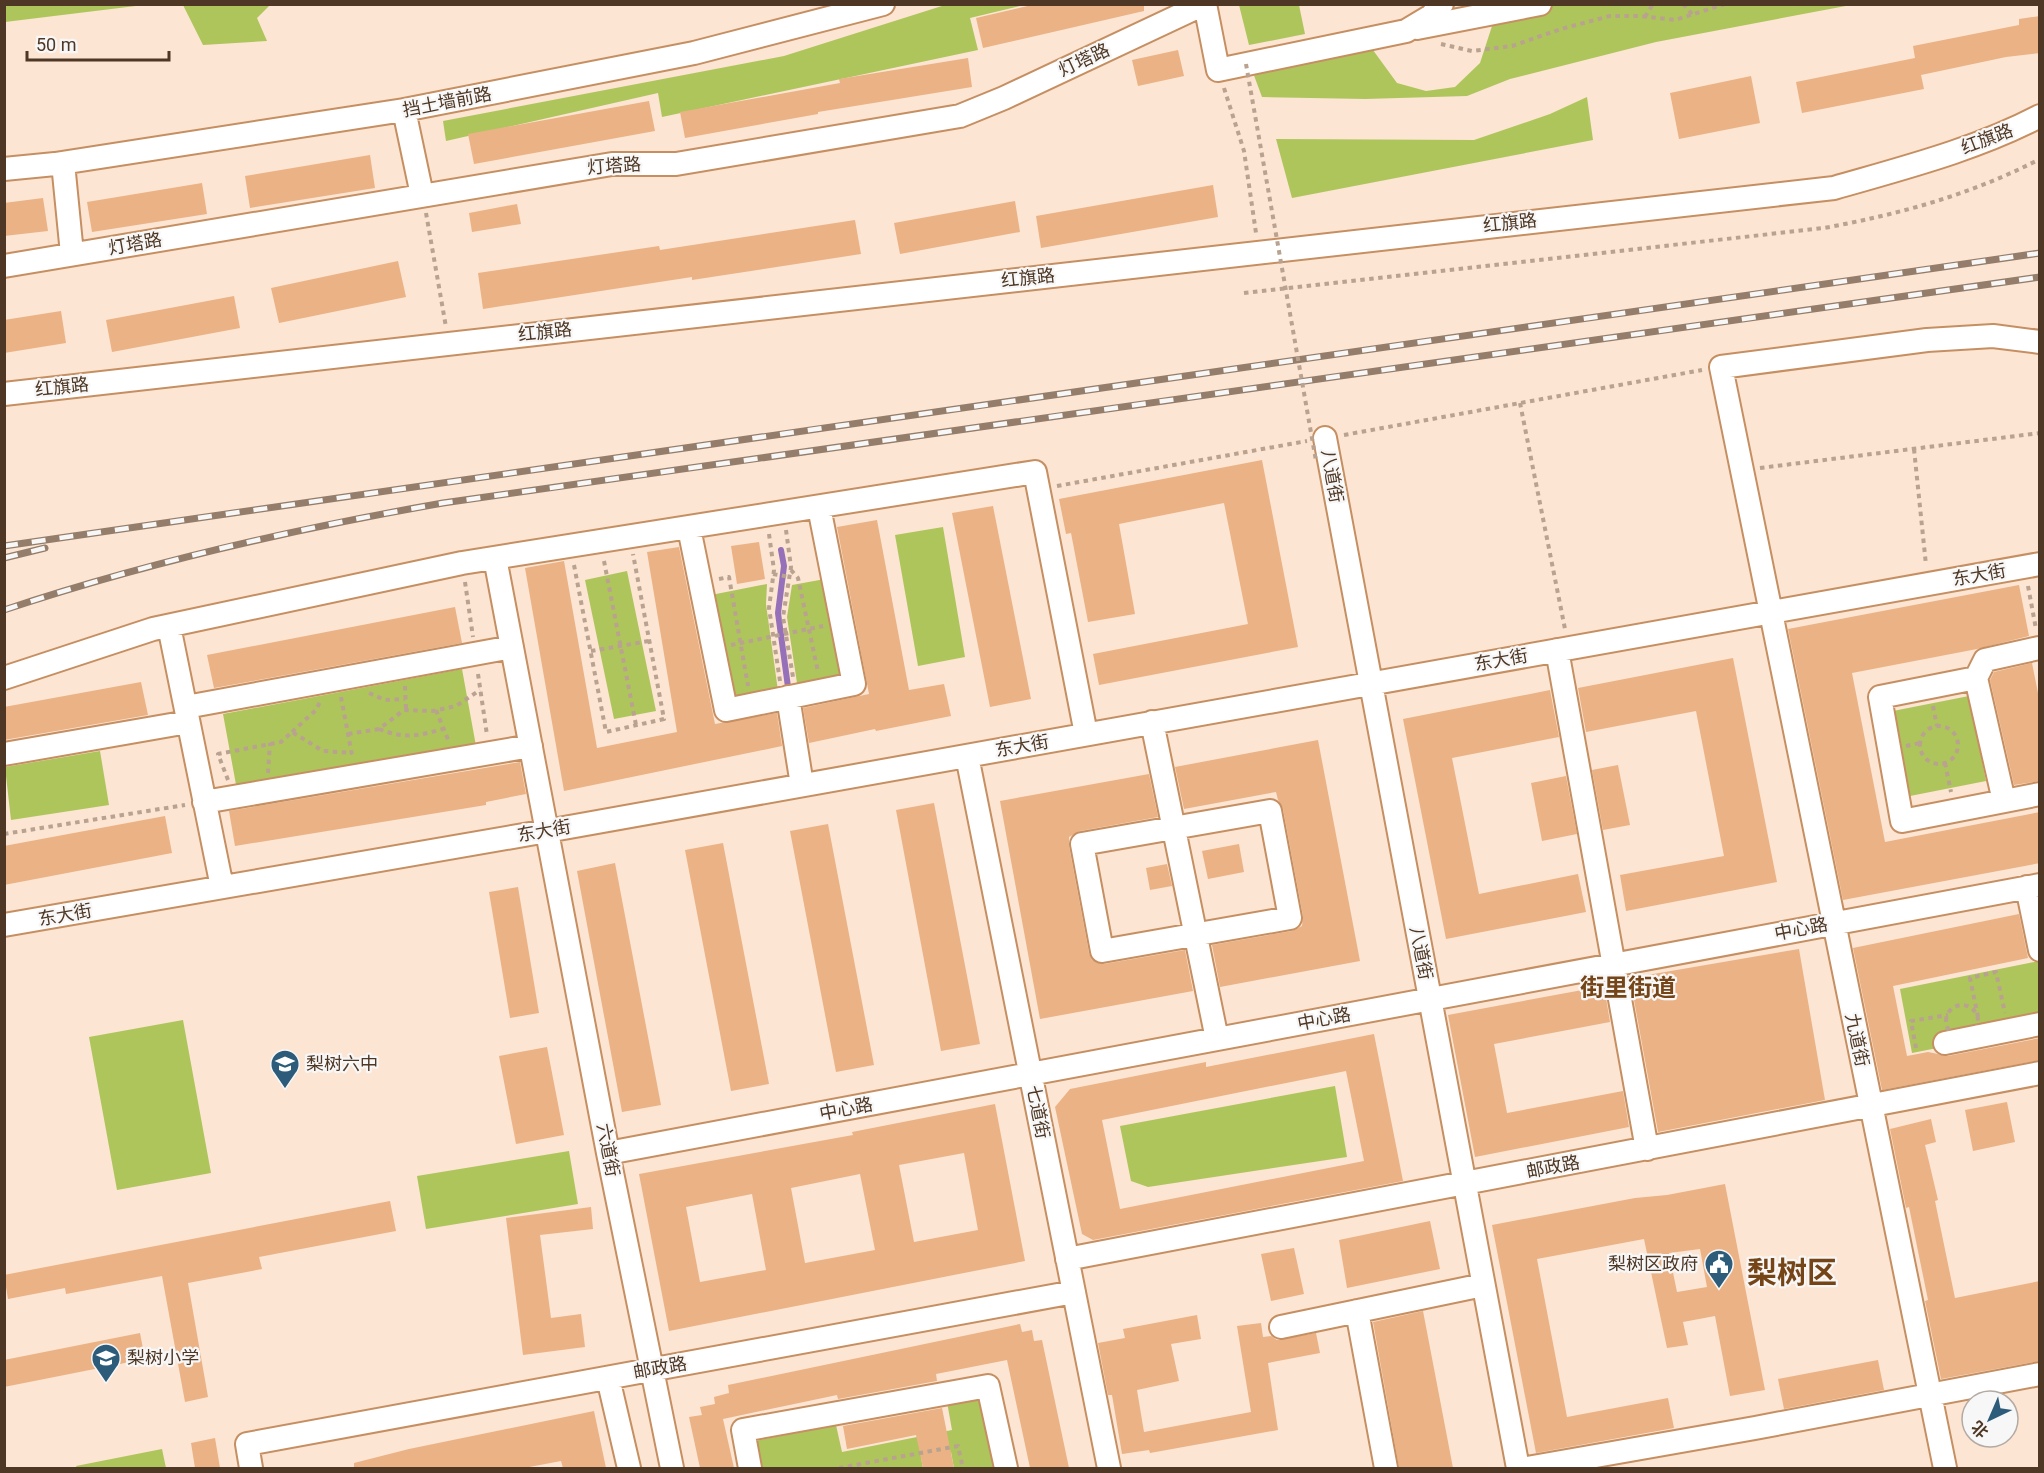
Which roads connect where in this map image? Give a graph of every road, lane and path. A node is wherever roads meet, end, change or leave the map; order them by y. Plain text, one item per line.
1 (883, 4) edge
2 (1205, 4) edge
3 (1443, 4) edge
4 (1540, 4) edge
5 (1653, 4) edge
6 (1683, 4) edge
7 (1725, 4) edge
8 (1694, 15) junction
9 (1645, 17) junction
10 (1406, 30) junction
11 (1431, 42) dead end
12 (1246, 64) junction
13 (1218, 70) junction
14 (404, 110) junction
15 (2040, 116) edge
16 (2040, 159) edge
17 (63, 163) junction
18 (4, 169) edge
19 (422, 195) junction
20 (1259, 252) junction
21 (72, 254) junction
22 (4, 266) edge
23 (1286, 288) junction
24 (1244, 292) dead end
25 (2040, 342) edge
26 (449, 343) junction
27 (1721, 367) junction
28 (10, 395) edge
29 (1520, 403) junction
30 (2040, 433) edge
31 (1325, 438) junction
32 (1914, 449) junction
33 (1316, 461) dead end
34 (1741, 471) junction
35 (1039, 489) junction
36 (819, 507) junction
37 (775, 514) junction
38 (689, 528) junction
39 (630, 537) junction
40 (601, 541) junction
41 (571, 546) junction
42 (495, 558) junction
43 (2032, 565) edge
44 (791, 570) junction
45 (774, 574) junction
46 (789, 577) junction
47 (700, 582) junction
48 (1928, 584) junction
49 (1770, 612) junction
50 (842, 622) junction
51 (169, 626) junction
52 (810, 628) junction
53 (785, 634) junction
54 (774, 636) junction
55 (650, 641) junction
56 (741, 643) junction
57 (620, 646) junction
58 (512, 647) junction
59 (714, 648) junction
60 (2039, 648) edge
61 (1563, 649) junction
62 (591, 651) junction
63 (4, 678) edge
64 (1976, 678) junction
65 (333, 680) junction
66 (1370, 684) junction
67 (480, 690) dead end
68 (821, 691) junction
69 (789, 697) junction
70 (752, 705) junction
71 (436, 710) junction
72 (187, 715) junction
73 (1152, 722) junction
74 (636, 725) junction
75 (379, 729) junction
76 (443, 729) junction
77 (292, 732) junction
78 (348, 734) junction
79 (1086, 734) junction
80 (270, 743) junction
81 (531, 746) junction
82 (352, 753) junction
83 (4, 754) edge
84 (966, 756) junction
85 (457, 759) junction
86 (1945, 763) junction
87 (356, 776) junction
88 (802, 785) junction
89 (266, 791) junction
90 (2040, 794) edge
91 (235, 797) junction
92 (2004, 801) junction
93 (204, 802) junction
94 (1954, 811) junction
95 (1174, 828) junction
96 (547, 831) junction
97 (4, 834) edge
98 (2033, 886) edge
99 (222, 887) junction
100 (1833, 922) junction
101 (4, 925) edge
102 (1196, 934) junction
103 (2040, 950) edge
104 (1614, 964) junction
105 (1429, 999) junction
106 (1947, 1016) dead end
107 (2040, 1024) edge
108 (2008, 1030) junction
109 (1982, 1036) junction
110 (1217, 1039) junction
111 (1945, 1043) dead end
112 (1916, 1048) dead end
113 (2040, 1073) edge
114 (1030, 1074) junction
115 (1871, 1107) junction
116 (1647, 1149) junction
117 (608, 1153) junction
118 (1464, 1184) junction
119 (1067, 1259) junction
120 (1483, 1285) junction
121 (1074, 1292) junction
122 (1357, 1311) junction
123 (1281, 1327) dead end
124 (652, 1370) junction
125 (2040, 1374) edge
126 (608, 1378) junction
127 (1930, 1396) junction
128 (251, 1468) edge
129 (629, 1468) edge
130 (672, 1468) edge
131 (750, 1468) edge
132 (839, 1468) edge
133 (963, 1468) edge
134 (1006, 1468) edge
135 (1109, 1468) edge
136 (1386, 1468) edge
137 (1518, 1468) edge
138 (1527, 1468) edge
139 (1945, 1468) edge

1 - 14 street, 挡土墙前路
2 - 13 street
2 - 19 street, 灯塔路
3 - 10 street
4 - 10 street
5 - 9 path
6 - 8 path
7 - 8 path
8 - 9 path
9 - 11 path
10 - 12 street
12 - 13 street
12 - 23 path, bridge
13 - 20 path
14 - 17 street, 挡土墙前路
14 - 19 street
15 - 20 street, 红旗路
16 - 23 path
17 - 18 street, 挡土墙前路
17 - 21 street
19 - 21 street, 灯塔路
19 - 26 path
20 - 26 street, 红旗路
21 - 22 street, 灯塔路
23 - 24 path
23 - 33 path, bridge
25 - 27 street
26 - 28 street, 红旗路
27 - 29 path
27 - 34 street, 九道街
29 - 31 path
29 - 61 path
30 - 32 path
31 - 35 path
31 - 66 street, 八道街
32 - 34 path
32 - 48 path
34 - 49 street, 九道街
35 - 36 street
35 - 79 street
36 - 37 street
36 - 50 street
37 - 38 street
37 - 44 path
37 - 45 path
38 - 39 street
38 - 47 street
39 - 40 street
39 - 55 path
40 - 41 street
40 - 57 path
41 - 42 street
41 - 62 path
42 - 51 street
42 - 58 street, 六道街
43 - 48 street, 东大街
43 - 60 path
44 - 46 path
44 - 52 path
45 - 46 path
45 - 54 path
46 - 53 path
47 - 56 path
47 - 59 street
48 - 49 street, 东大街
49 - 61 street, 东大街
49 - 100 street, 九道街
50 - 52 path
50 - 68 street
51 - 63 street
51 - 72 street
52 - 53 path
52 - 68 path
53 - 54 path
53 - 69 path
54 - 56 path
54 - 69 path
55 - 57 path
55 - 74 path
56 - 59 path
56 - 70 path
57 - 62 path
57 - 74 path
58 - 65 street
58 - 81 street, 六道街
59 - 70 street
60 - 64 street
61 - 66 street, 东大街
61 - 104 street
62 - 74 path
64 - 92 street
64 - 94 street
65 - 72 street
65 - 77 path
65 - 78 path
66 - 73 street, 东大街
66 - 105 street, 八道街
67 - 71 path
68 - 69 street
69 - 70 street
69 - 88 street
71 - 75 path
71 - 76 path
72 - 83 street
72 - 93 street
73 - 79 street, 东大街
73 - 95 street
75 - 76 path
75 - 78 path
76 - 85 path
77 - 80 path
77 - 82 path
78 - 82 path
79 - 84 street, 东大街
80 - 89 path
80 - 91 path
81 - 85 street
81 - 96 street, 六道街
82 - 87 path
84 - 88 street, 东大街
84 - 114 street, 七道街
85 - 87 street
86 - 86 path
86 - 94 path
87 - 89 street
88 - 96 street, 东大街
89 - 91 street
90 - 92 street
91 - 93 street
92 - 94 street
93 - 97 path
93 - 99 street
95 - 102 street
95 - 102 street
95 - 102 street
96 - 99 street, 东大街
96 - 117 street, 六道街
98 - 100 street, 中心路
98 - 103 street
99 - 101 street, 东大街
100 - 104 street, 中心路
100 - 115 street, 九道街
102 - 110 street
104 - 105 street, 中心路
104 - 116 street
105 - 110 street, 中心路
105 - 118 street, 八道街
106 - 112 path
107 - 108 street
108 - 109 street
108 - 109 path
109 - 111 street
110 - 114 street, 中心路
113 - 115 street, 邮政路
114 - 117 street, 中心路
114 - 119 street, 七道街
115 - 116 street, 邮政路
115 - 127 street, 九道街
116 - 118 street, 邮政路
117 - 124 street, 六道街
118 - 119 street, 邮政路
118 - 120 street, 八道街
119 - 121 street, 七道街
120 - 122 street
120 - 137 street, 八道街
121 - 124 street, 邮政路
121 - 135 street, 七道街
122 - 123 street
122 - 136 street
124 - 126 street, 邮政路
124 - 130 street, 六道街
125 - 127 street
126 - 128 street, 邮政路
126 - 129 street
127 - 138 street
127 - 139 street, 九道街
131 - 134 street
132 - 133 path

